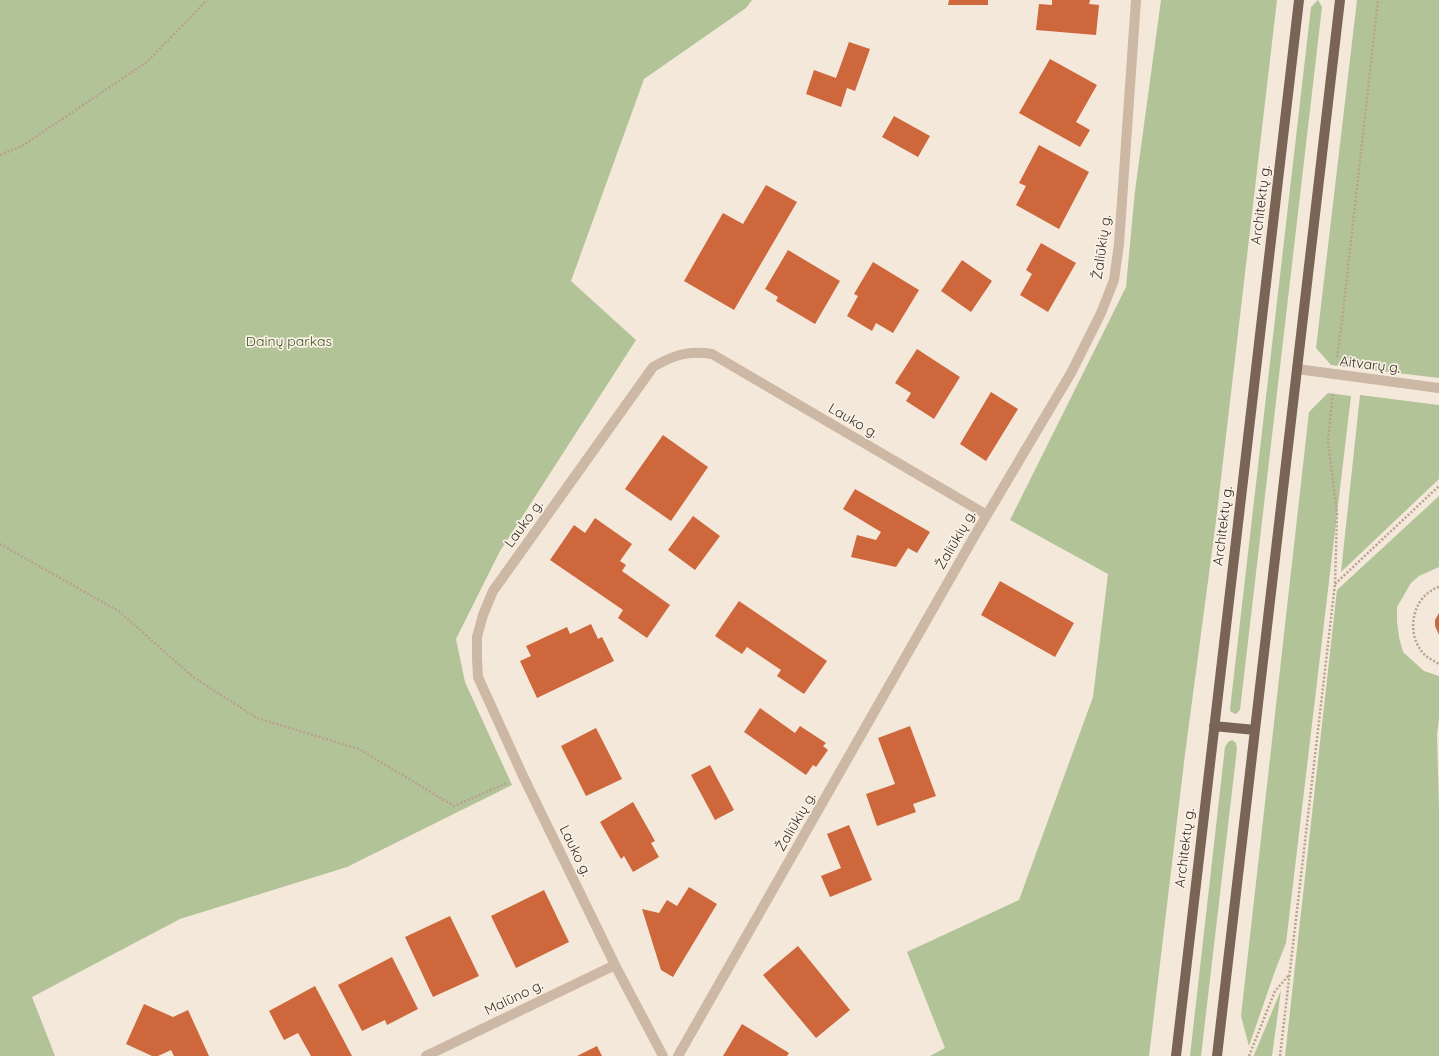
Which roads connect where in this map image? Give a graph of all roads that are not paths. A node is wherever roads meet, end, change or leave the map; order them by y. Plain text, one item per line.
1 (1136, 0) edge
2 (1299, 0) edge
3 (1340, 0) edge
4 (1297, 370) junction
5 (1439, 388) edge
6 (987, 515) junction
7 (1214, 726) junction
8 (1255, 730) junction
9 (615, 965) junction
10 (426, 1056) edge
11 (663, 1056) edge
12 (678, 1056) edge
13 (1176, 1056) edge
14 (1217, 1056) edge

1 - 6 street, Žaliūkių g.
2 - 7 main road, Architektų g.
3 - 4 main road
4 - 5 street, Aitvarų g.
4 - 8 main road
6 - 9 street, Lauko g.
6 - 12 street, Žaliūkių g.
7 - 8 main road
7 - 13 main road, Architektų g.
8 - 14 main road
9 - 10 street, Malūno g.
9 - 11 street, Lauko g.

